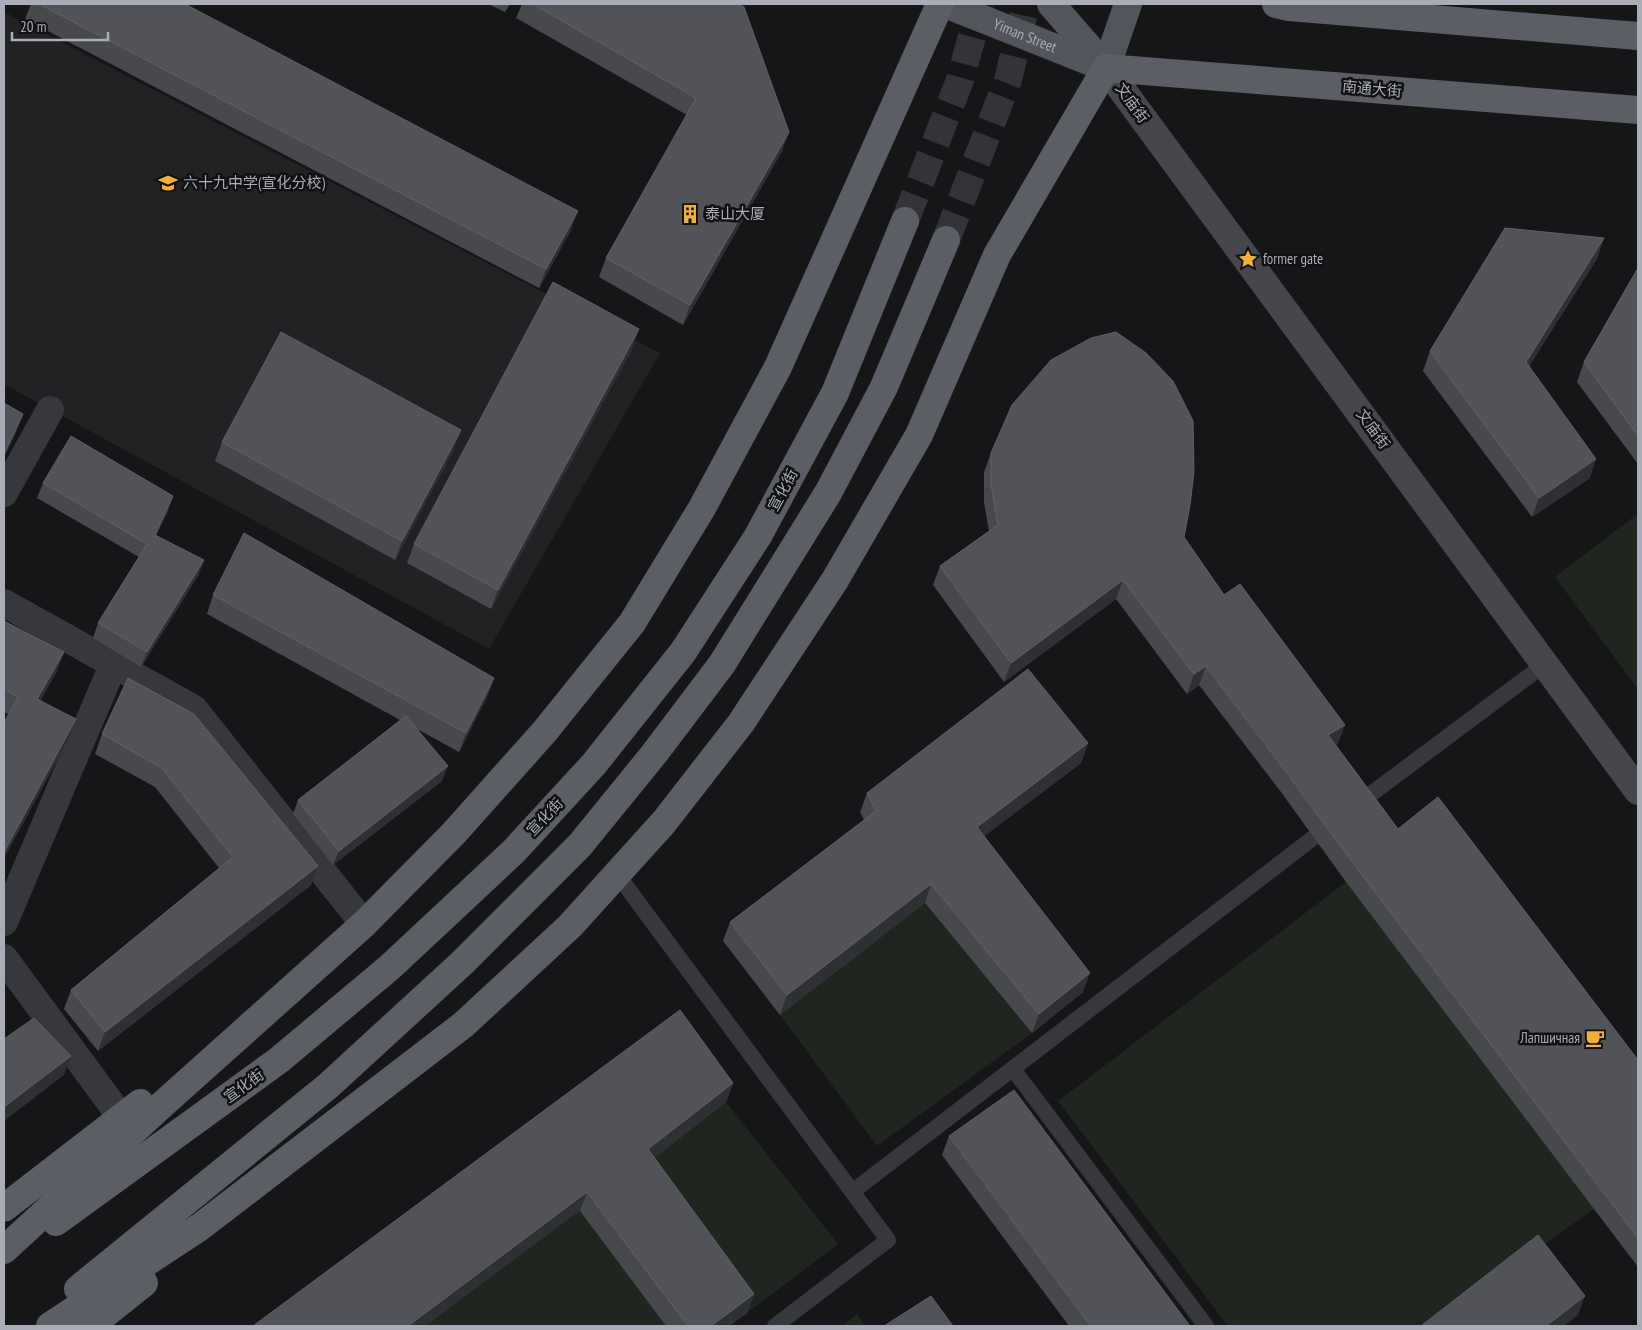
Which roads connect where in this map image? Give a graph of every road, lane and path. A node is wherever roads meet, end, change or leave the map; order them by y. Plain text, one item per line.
1 (940, 4) edge
2 (945, 4) edge
3 (1051, 4) edge
4 (1128, 4) edge
5 (1276, 4) edge
6 (1638, 36) edge
7 (1106, 68) junction
8 (1638, 110) edge
9 (905, 221) tunnel mouth
10 (946, 240) tunnel mouth
11 (50, 410) dead end
12 (4, 493) edge
13 (4, 602) edge
14 (114, 663) junction
15 (1545, 664) junction
16 (1638, 791) edge
17 (1359, 803) edge
18 (1314, 838) edge
19 (617, 874) junction
20 (4, 922) edge
21 (364, 924) junction
22 (4, 958) edge
23 (463, 1025) junction
24 (1013, 1069) junction
25 (121, 1118) junction
26 (852, 1192) junction
27 (4, 1208) edge
28 (4, 1250) edge
29 (4, 1260) edge
30 (32, 1326) edge
31 (50, 1326) edge
32 (90, 1326) edge
33 (775, 1326) edge
34 (1206, 1326) edge

1 - 21 highway
2 - 7 main road, Yiman Street
3 - 7 main road
4 - 7 main road
5 - 6 highway
7 - 8 highway, 南通大街
7 - 15 main road, 文庙街
7 - 19 highway
9 - 29 highway, 宣化街
10 - 30 highway
11 - 12 street
13 - 14 street
14 - 20 street
14 - 21 street
15 - 16 main road, 文庙街
15 - 17 lane
18 - 24 lane
19 - 23 highway
19 - 26 lane
21 - 25 highway
21 - 28 highway
22 - 25 street
23 - 31 highway
23 - 32 highway
24 - 26 lane
24 - 34 lane
25 - 27 highway
26 - 33 lane

